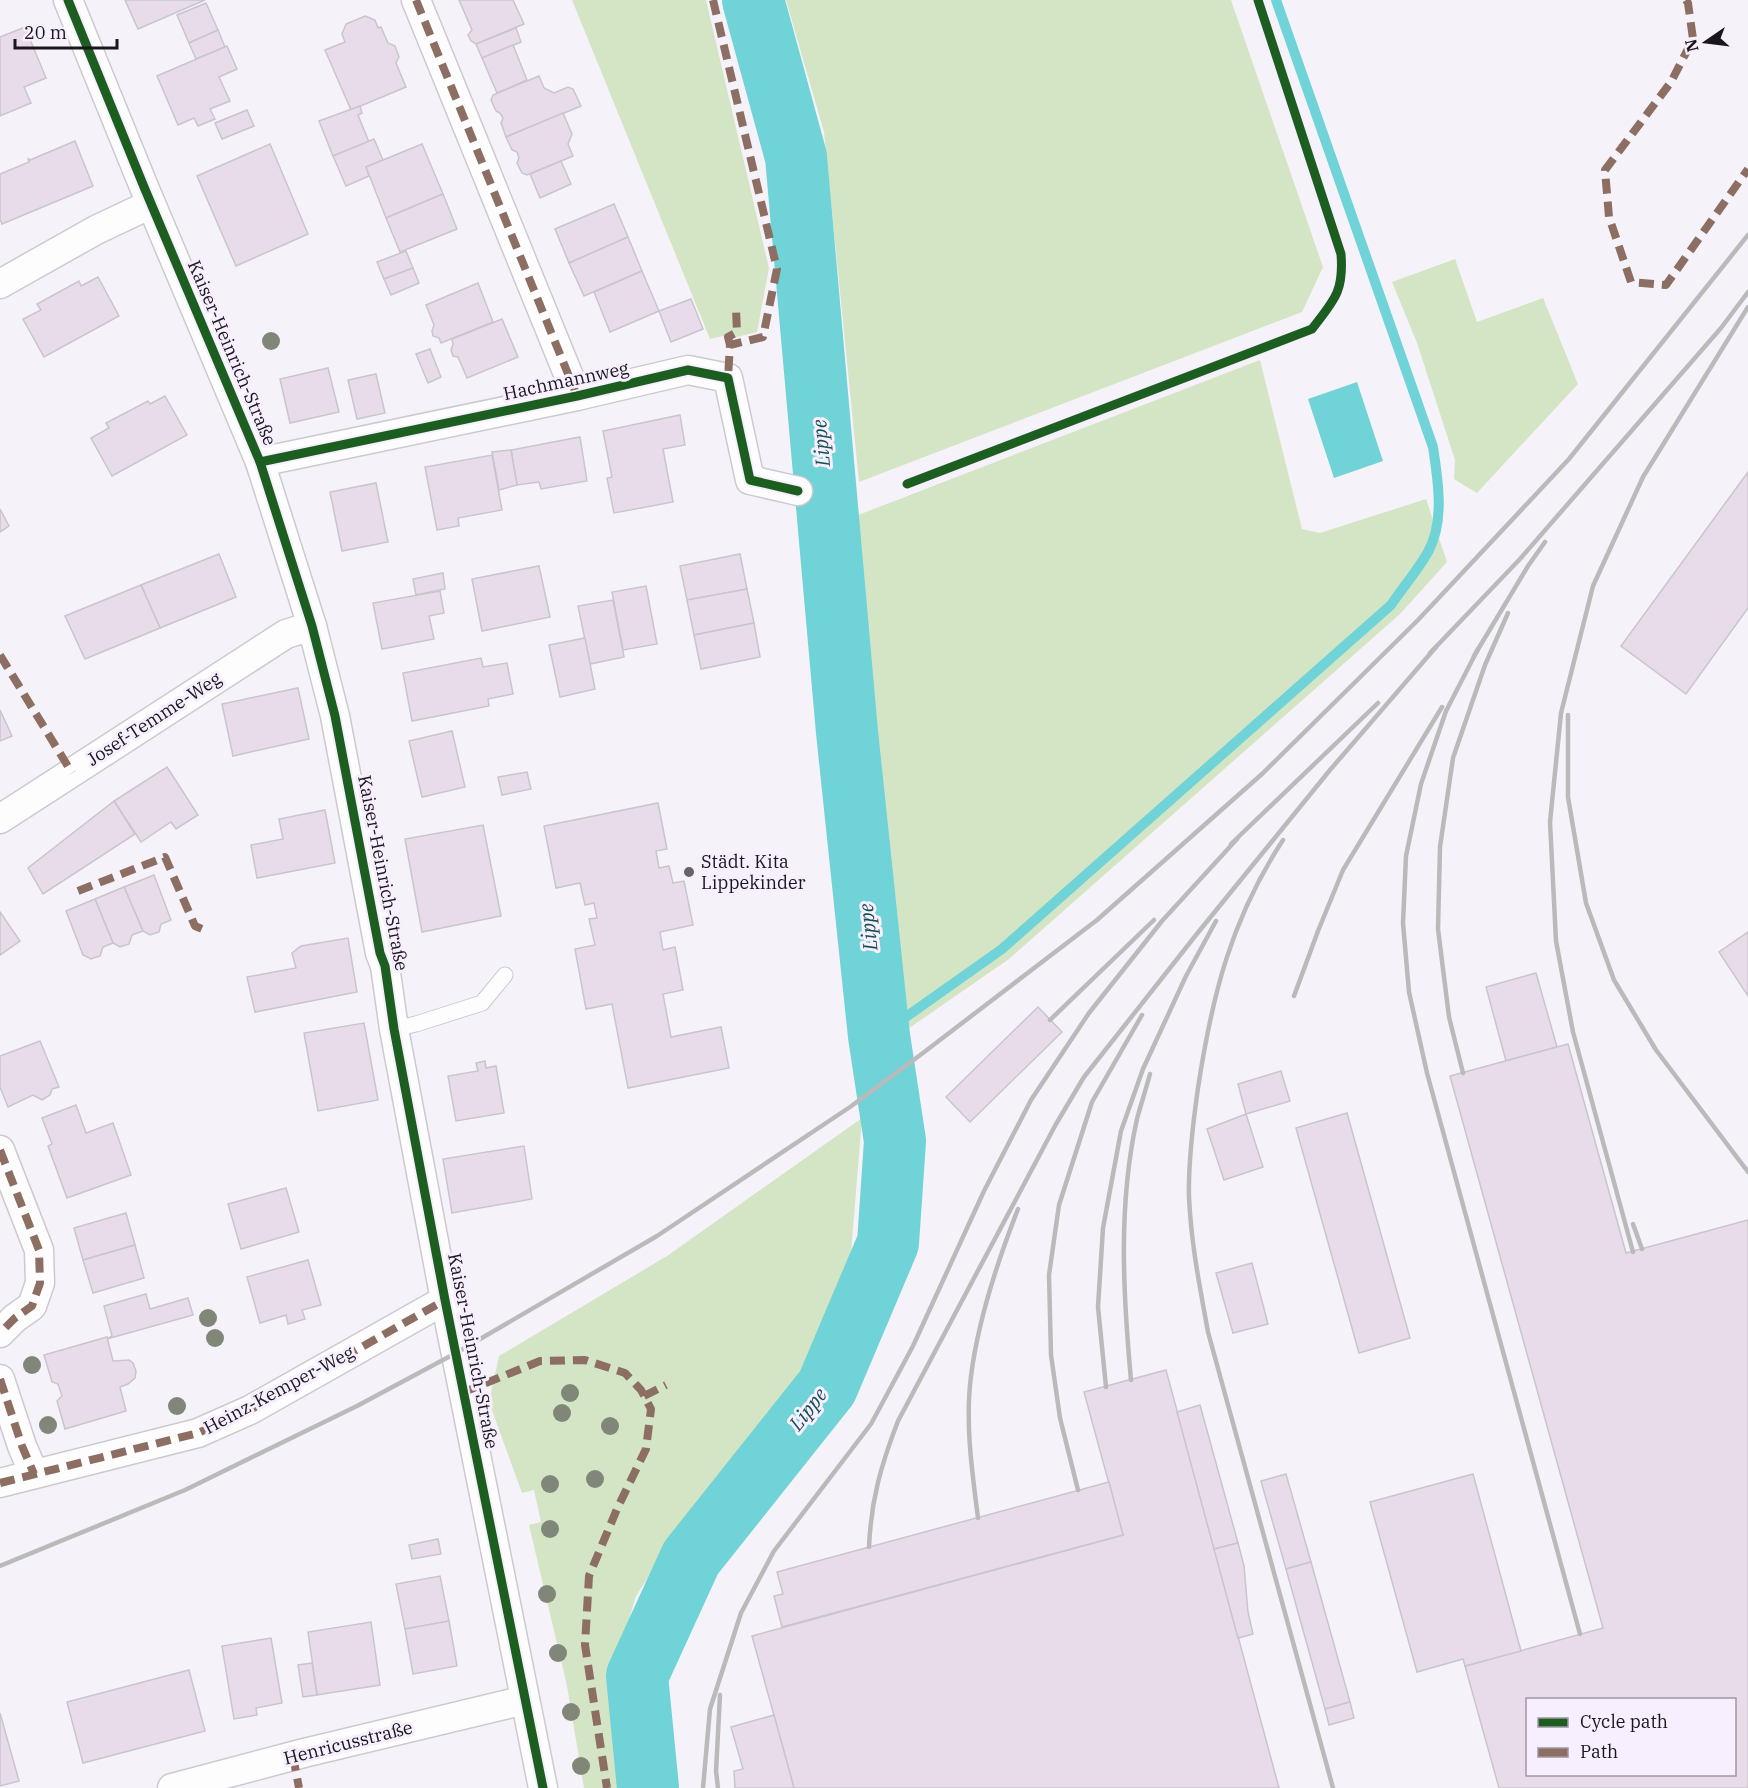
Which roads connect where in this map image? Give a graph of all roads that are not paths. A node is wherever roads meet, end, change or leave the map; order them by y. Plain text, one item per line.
1 (68, 0) edge
2 (416, 0) edge
3 (151, 204) junction
4 (0, 284) edge
5 (577, 396) junction
6 (260, 462) junction
7 (798, 491) dead end
8 (312, 626) junction
9 (0, 819) edge
10 (505, 975) dead end
11 (394, 1029) junction
12 (0, 1150) edge
13 (445, 1300) junction
14 (0, 1333) edge
15 (0, 1379) edge
16 (34, 1474) junction
17 (0, 1483) edge
18 (525, 1700) junction
19 (172, 1788) edge
20 (543, 1788) edge

1 - 3 street, Kaiser-Heinrich-Straße
2 - 5 street, Hachmannweg
3 - 4 street
3 - 6 street, Kaiser-Heinrich-Straße
5 - 6 street, Hachmannweg
5 - 7 street, Hachmannweg
6 - 8 street, Kaiser-Heinrich-Straße
8 - 9 street, Josef-Temme-Weg
8 - 11 street, Kaiser-Heinrich-Straße
10 - 11 lane
11 - 13 street, Kaiser-Heinrich-Straße
12 - 14 street
13 - 16 street, Heinz-Kemper-Weg
13 - 18 street, Kaiser-Heinrich-Straße
15 - 16 street
16 - 17 street, Heinz-Kemper-Weg
18 - 19 street, Henricusstraße
18 - 20 street, Kaiser-Heinrich-Straße

